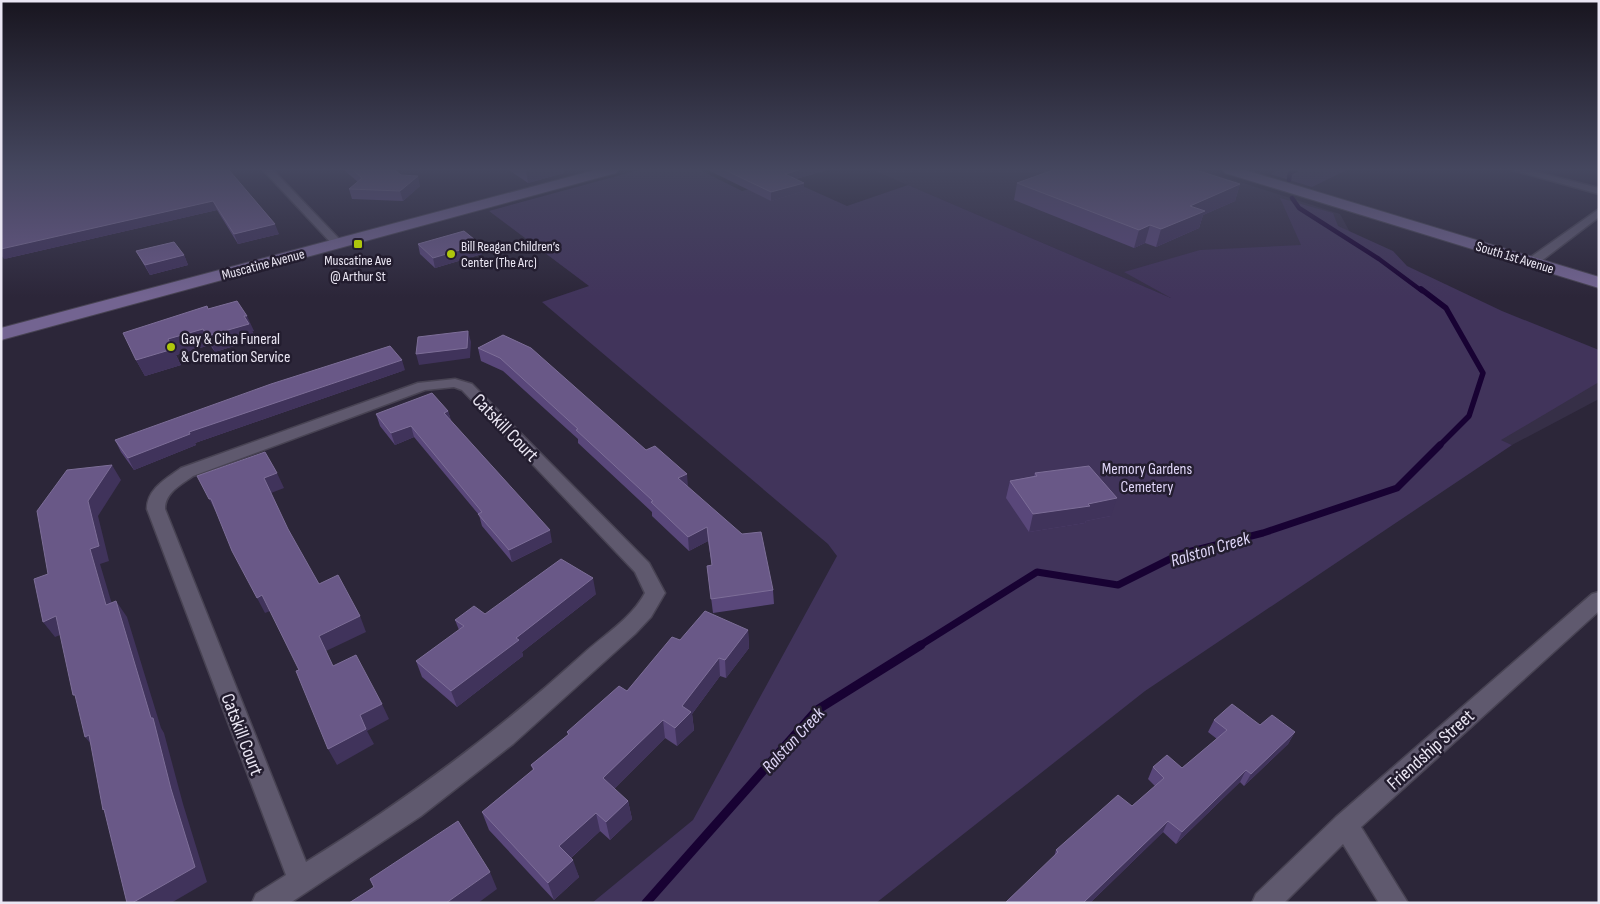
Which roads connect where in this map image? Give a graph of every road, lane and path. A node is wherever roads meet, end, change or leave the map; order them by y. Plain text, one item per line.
1 (308, 212) edge
2 (449, 212) edge
3 (1368, 212) edge
4 (1599, 212) edge
5 (338, 244) junction
6 (1532, 262) junction
7 (1599, 283) edge
8 (1, 334) edge
9 (1599, 599) edge
10 (1345, 824) junction
11 (301, 880) junction
12 (265, 903) edge
13 (1265, 903) edge
14 (1395, 903) edge

1 - 5 street
2 - 5 main road, Muscatine Avenue
3 - 6 main road, South 1st Avenue
4 - 6 street
5 - 8 main road, Muscatine Avenue
6 - 7 main road, South 1st Avenue
9 - 10 street, Friendship Street
10 - 13 street, Friendship Street
10 - 14 street
11 - 11 street, Catskill Court
11 - 12 street, Catskill Court

